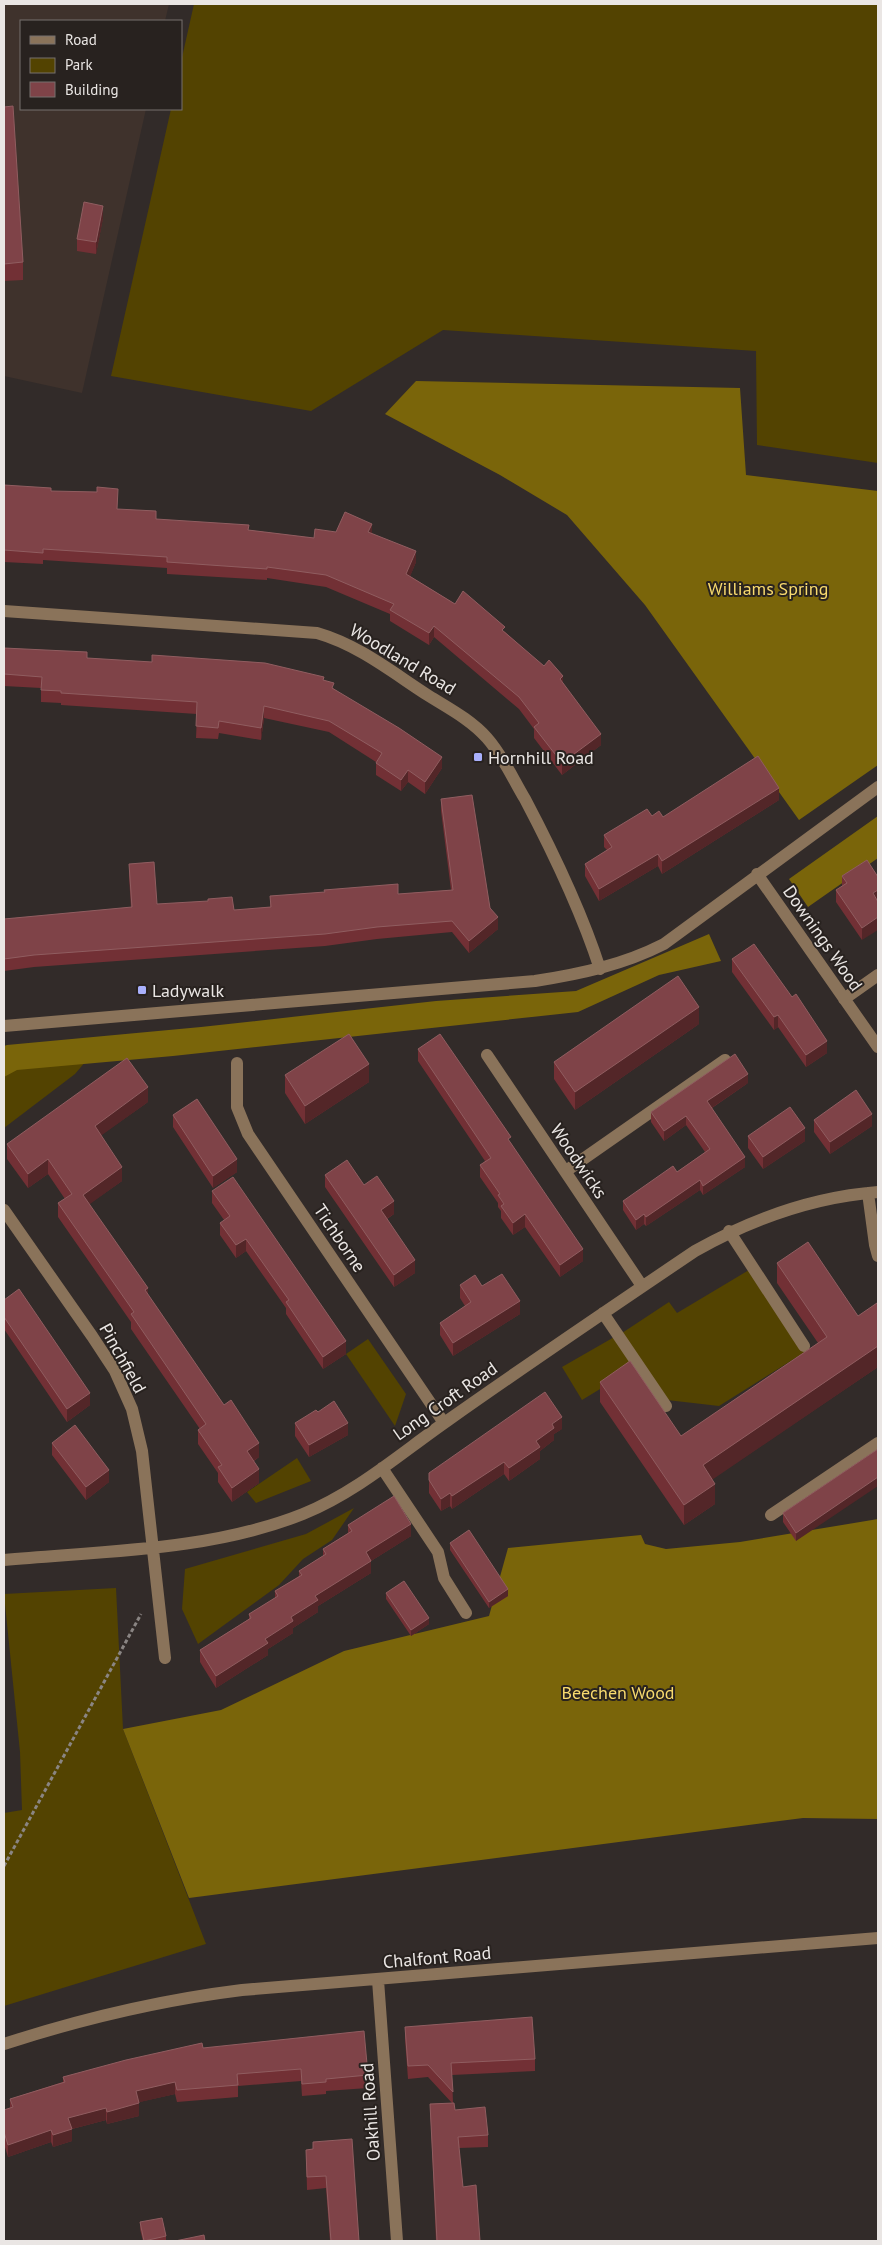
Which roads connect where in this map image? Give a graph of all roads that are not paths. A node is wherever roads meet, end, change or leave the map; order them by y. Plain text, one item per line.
1 (4, 611) edge
2 (878, 787) edge
3 (757, 874) junction
4 (600, 969) junction
5 (878, 975) edge
6 (844, 999) junction
7 (4, 1026) edge
8 (878, 1047) edge
9 (487, 1055) dead end
10 (725, 1060) edge
11 (237, 1062) dead end
12 (566, 1171) junction
13 (873, 1192) edge
14 (4, 1210) edge
15 (729, 1231) junction
16 (878, 1256) edge
17 (642, 1286) junction
18 (602, 1313) junction
19 (804, 1346) dead end
20 (666, 1406) dead end
21 (444, 1423) junction
22 (878, 1443) edge
23 (382, 1468) junction
24 (772, 1515) dead end
25 (152, 1547) junction
26 (4, 1560) edge
27 (466, 1613) dead end
28 (165, 1658) dead end
29 (878, 1938) edge
30 (378, 1980) junction
31 (4, 2044) edge
32 (397, 2241) edge

1 - 4 street, Woodland Road
2 - 3 street
3 - 4 street
3 - 6 street, Downings Wood
4 - 7 street
5 - 6 street
6 - 8 street, Downings Wood
9 - 12 street, Woodwicks
10 - 12 street
11 - 21 street, Tichborne
12 - 17 street, Woodwicks
13 - 15 street, Long Croft Road
13 - 16 street
14 - 25 street, Pinchfield
15 - 17 street, Long Croft Road
15 - 19 street
17 - 18 street, Long Croft Road
18 - 20 street
18 - 21 street, Long Croft Road
21 - 23 street, Long Croft Road
22 - 24 street
23 - 25 street, Long Croft Road
23 - 27 street
25 - 26 street, Long Croft Road
25 - 28 street, Pinchfield
29 - 30 street, Chalfont Road
30 - 31 street, Chalfont Road
30 - 32 street, Oakhill Road

